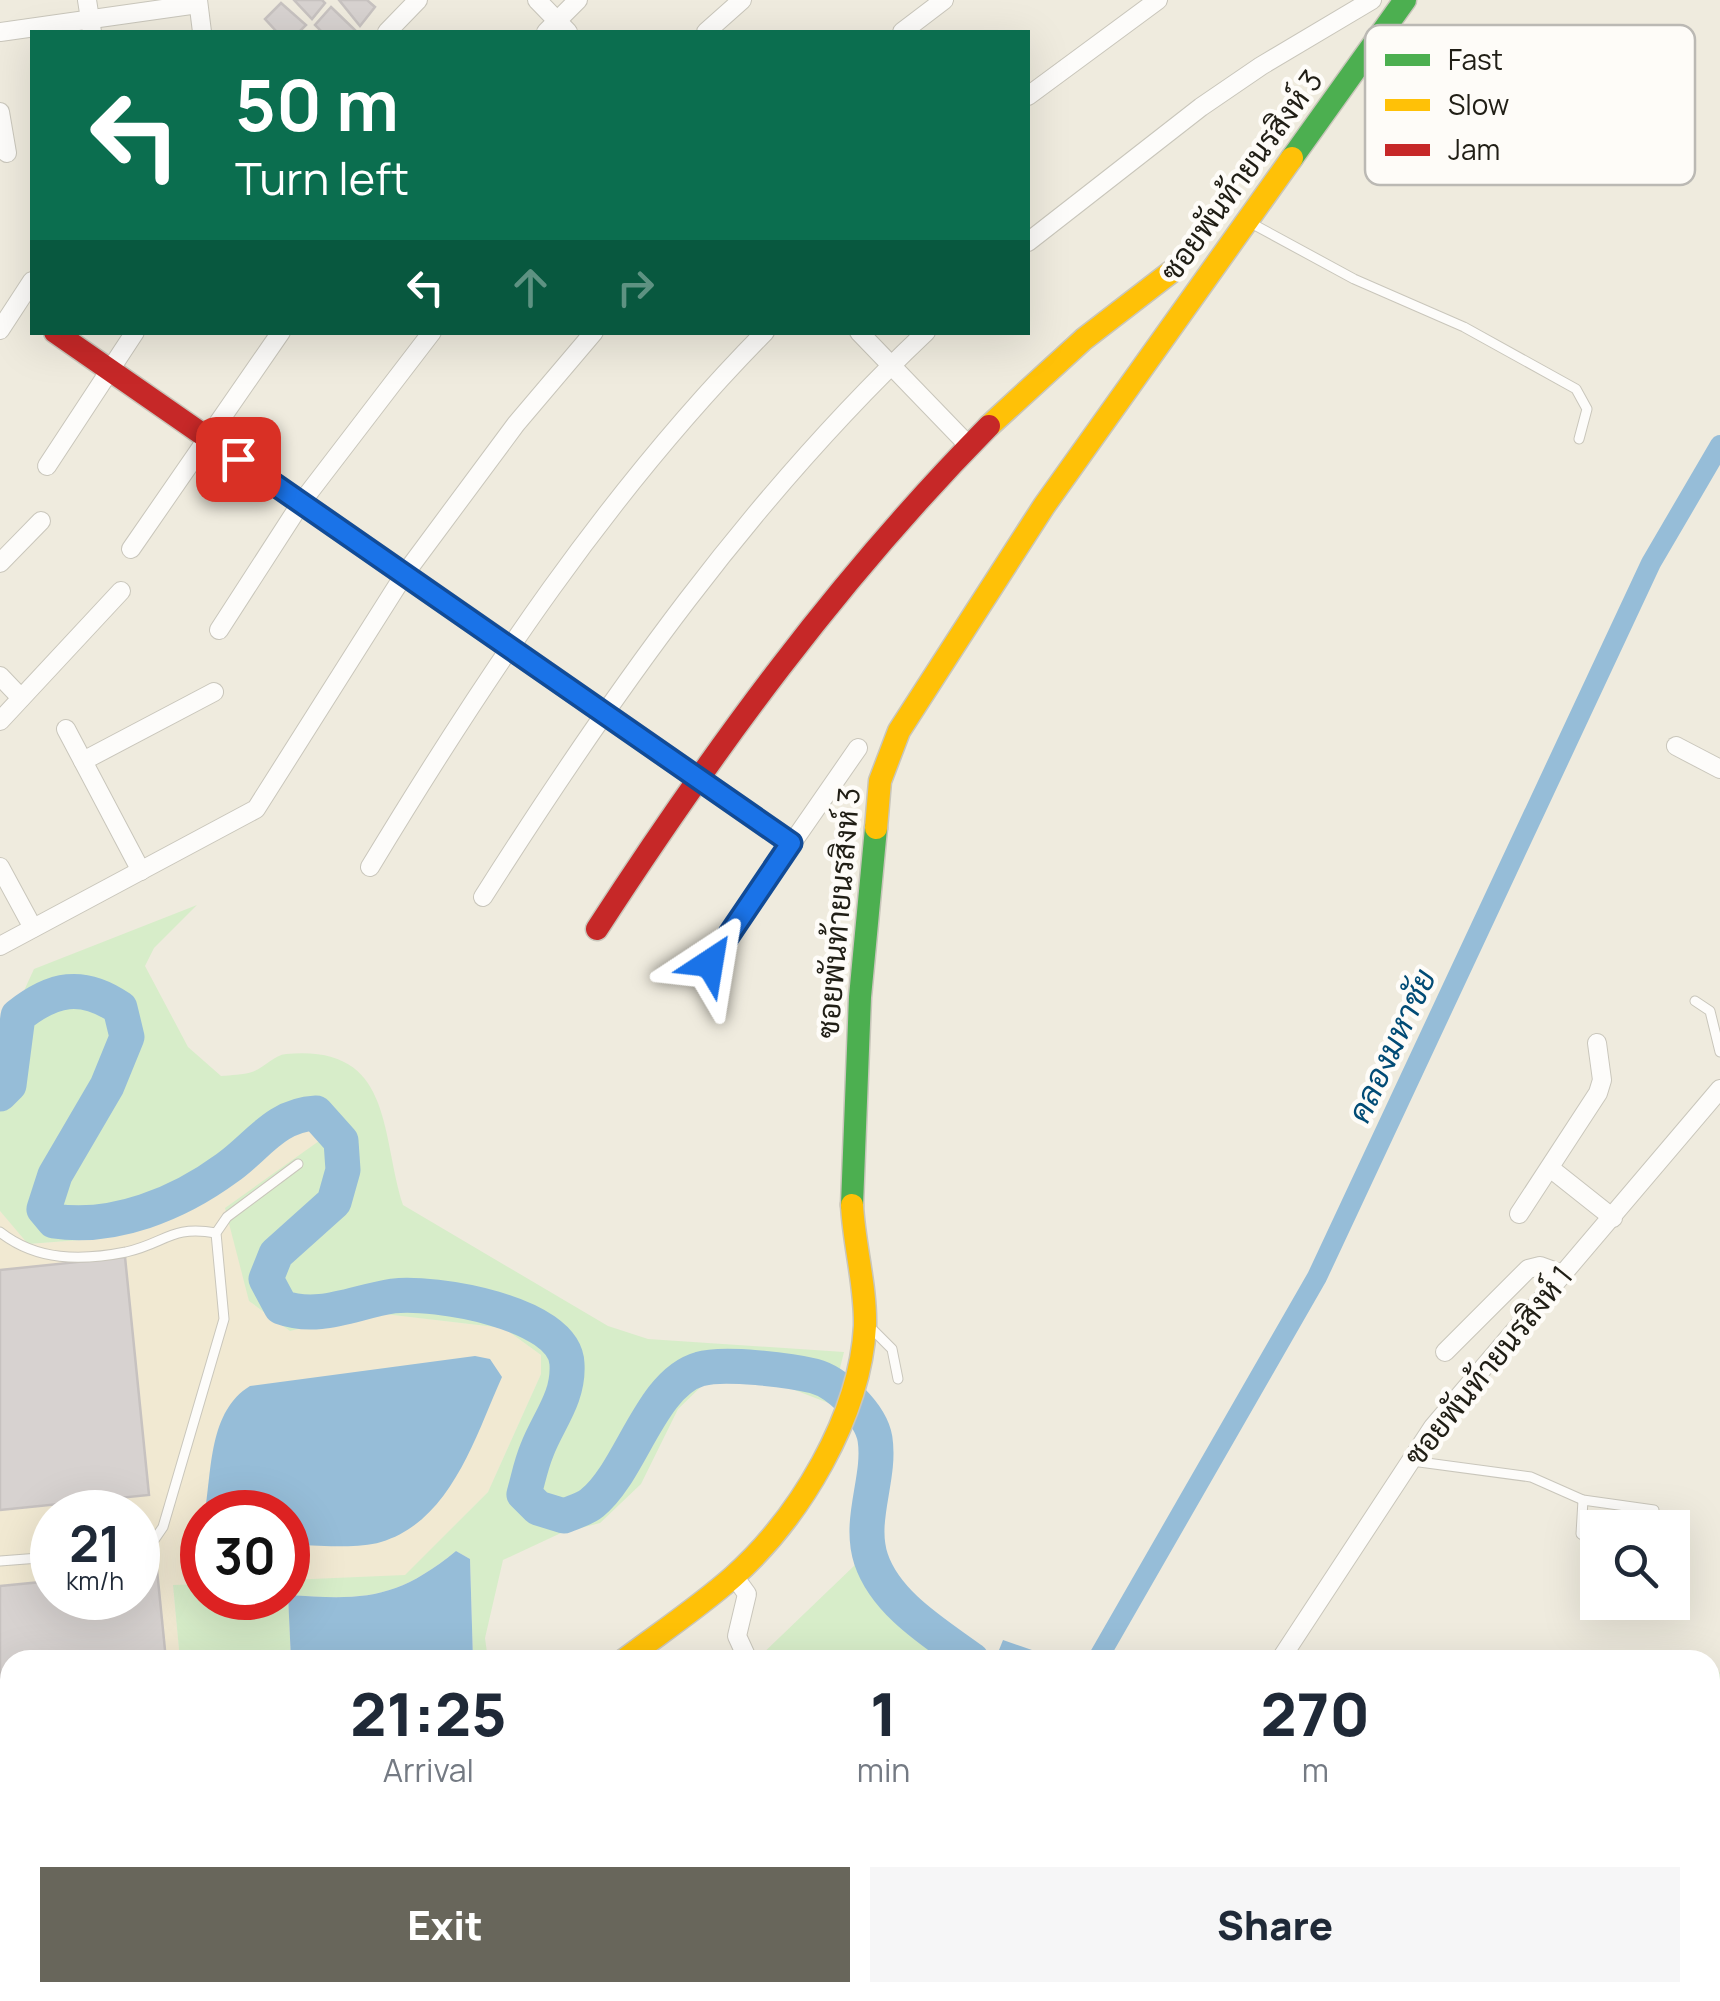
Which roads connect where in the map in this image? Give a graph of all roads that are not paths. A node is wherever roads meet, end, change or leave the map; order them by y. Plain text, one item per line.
1 (87, 0) edge
2 (418, 0) edge
3 (536, 0) edge
4 (578, 0) edge
5 (742, 0) edge
6 (944, 0) edge
7 (1158, 0) edge
8 (1372, 0) edge
9 (1405, 0) edge
10 (198, 2) edge
11 (1387, 25) edge
12 (91, 26) edge
13 (557, 29) edge
14 (30, 30) edge
15 (30, 30) edge
16 (202, 30) edge
17 (389, 30) edge
18 (708, 30) edge
19 (905, 30) edge
20 (0, 32) edge
21 (1365, 56) edge
22 (1030, 95) edge
23 (0, 112) edge
24 (7, 153) dead end
25 (1247, 220) junction
26 (1030, 240) edge
27 (1171, 272) dead end
28 (30, 284) edge
29 (15, 304) junction
30 (30, 315) edge
31 (0, 330) edge
32 (59, 335) edge
33 (133, 335) edge
34 (279, 335) edge
35 (430, 335) edge
36 (591, 335) edge
37 (762, 335) edge
38 (862, 335) edge
39 (923, 335) edge
40 (891, 366) junction
41 (108, 369) junction
42 (206, 437) junction
43 (1579, 439) dead end
44 (970, 447) junction
45 (48, 466) dead end
46 (301, 503) junction
47 (40, 522) dead end
48 (131, 549) dead end
49 (0, 563) edge
50 (404, 575) junction
51 (120, 591) dead end
52 (219, 630) dead end
53 (509, 647) junction
54 (0, 676) edge
55 (214, 692) dead end
56 (22, 698) junction
57 (604, 713) junction
58 (0, 721) edge
59 (66, 729) dead end
60 (1676, 746) dead end
61 (858, 748) dead end
62 (83, 761) junction
63 (1720, 769) edge
64 (696, 777) junction
65 (791, 843) junction
66 (0, 867) edge
67 (370, 867) dead end
68 (142, 871) junction
69 (483, 897) dead end
70 (33, 928) junction
71 (597, 930) dead end
72 (0, 946) edge
73 (710, 963) dead end
74 (1695, 1001) dead end
75 (1597, 1043) dead end
76 (1720, 1052) edge
77 (1720, 1089) edge
78 (298, 1164) dead end
79 (1550, 1168) junction
80 (1519, 1214) dead end
81 (1612, 1218) junction
82 (0, 1232) edge
83 (216, 1234) junction
84 (1562, 1274) junction
85 (866, 1323) junction
86 (1445, 1352) dead end
87 (898, 1380) dead end
88 (1412, 1460) junction
89 (1583, 1500) junction
90 (1582, 1510) edge
91 (1654, 1510) dead end
92 (160, 1531) edge
93 (30, 1559) edge
94 (0, 1561) edge
95 (734, 1576) junction
96 (637, 1650) edge
97 (743, 1650) edge
98 (1287, 1650) edge

1 - 12 street
2 - 17 street
3 - 13 street
4 - 13 street
5 - 18 street
6 - 19 street
7 - 22 street
8 - 26 street
9 - 11 street, ซอยพันท้ายนรสิงห์ 3
10 - 12 street
10 - 16 street
12 - 14 street
15 - 20 street
21 - 25 street, ซอยพันท้ายนรสิงห์ 3
23 - 24 street
25 - 43 lane
25 - 85 street, ซอยพันท้ายนรสิงห์ 3
27 - 44 street
28 - 29 street
29 - 30 street
29 - 31 street
32 - 41 street
33 - 41 street
34 - 42 street
35 - 46 street
36 - 50 street
37 - 53 street
38 - 40 street
39 - 40 street
40 - 44 street
40 - 57 street
41 - 42 street
41 - 45 street
42 - 46 street
42 - 48 street
44 - 64 street
46 - 50 street
46 - 52 street
47 - 49 street
50 - 53 street
50 - 68 street
51 - 56 street
53 - 57 street
53 - 67 street
54 - 56 street
55 - 62 street
56 - 58 street
57 - 64 street
57 - 69 street
59 - 62 street
60 - 63 street
61 - 65 street
62 - 68 street
64 - 65 street
64 - 71 street
65 - 73 street
66 - 70 street
68 - 70 street
70 - 72 street
74 - 76 lane
75 - 79 street
77 - 81 street, ซอยพันท้ายนรสิงห์ 1
78 - 83 lane
79 - 80 street
79 - 81 street
81 - 84 street, ซอยพันท้ายนรสิงห์ 1
82 - 83 lane
83 - 92 lane
84 - 86 street
84 - 88 street, ซอยพันท้ายนรสิงห์ 1
85 - 87 lane
85 - 95 street, ซอยพันท้ายนรสิงห์ 3
88 - 89 lane
88 - 98 street, ซอยพันท้ายนรสิงห์ 1
89 - 90 lane
89 - 91 lane
93 - 94 lane
95 - 96 street, ซอยพันท้ายนรสิงห์ 3
95 - 97 street

